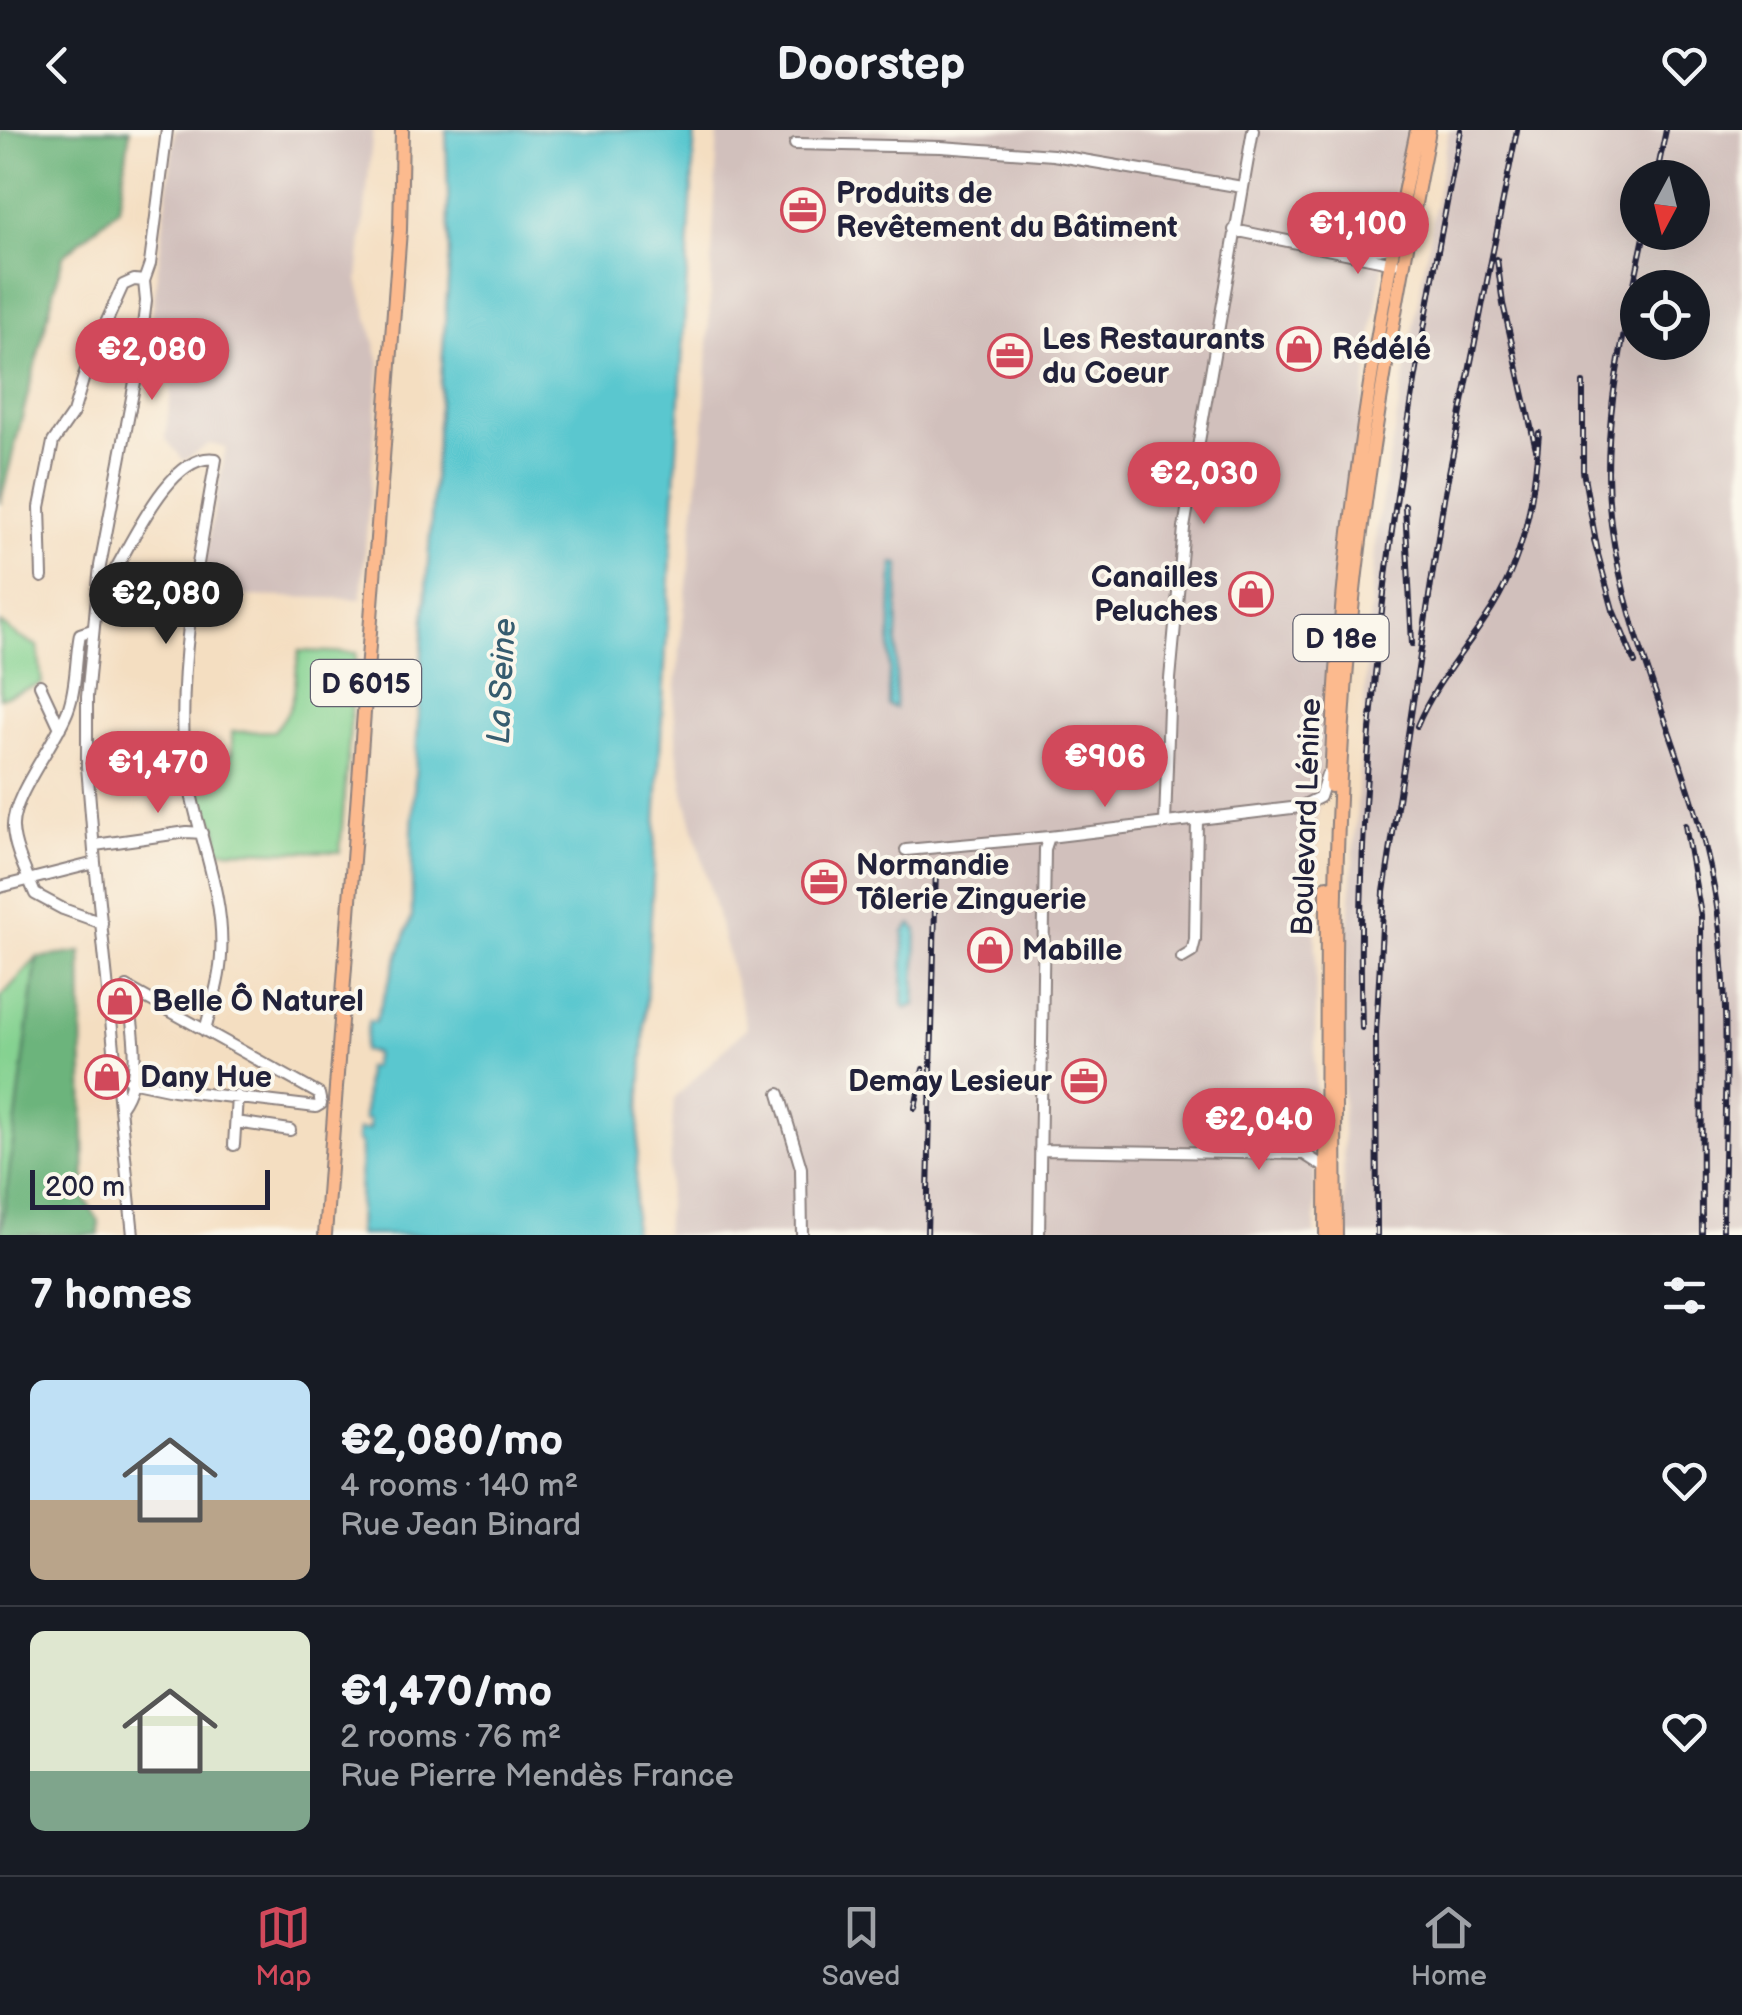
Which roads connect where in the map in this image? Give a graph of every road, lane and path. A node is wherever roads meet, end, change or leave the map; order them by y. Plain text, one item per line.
1 (167, 130) edge
2 (402, 130) edge
3 (1253, 130) edge
4 (1417, 130) edge
5 (1429, 130) edge
6 (795, 144) dead end
7 (1242, 187) junction
8 (1234, 230) junction
9 (1395, 257) junction
10 (144, 281) junction
11 (42, 578) dead end
12 (95, 602) junction
13 (92, 630) junction
14 (40, 685) dead end
15 (60, 728) junction
16 (1332, 760) junction
17 (1197, 819) junction
18 (1166, 823) junction
19 (202, 833) junction
20 (1048, 837) junction
21 (14, 839) junction
22 (0, 842) edge
23 (95, 846) junction
24 (906, 850) dead end
25 (95, 863) junction
26 (30, 878) junction
27 (0, 887) edge
28 (102, 922) junction
29 (1182, 958) dead end
30 (1330, 1021) junction
31 (205, 1031) junction
32 (130, 1081) junction
33 (779, 1094) dead end
34 (237, 1096) junction
35 (120, 1107) junction
36 (236, 1122) junction
37 (290, 1130) dead end
38 (234, 1145) dead end
39 (1040, 1150) junction
40 (1326, 1168) junction
41 (133, 1235) edge
42 (325, 1235) edge
43 (802, 1235) edge
44 (1039, 1235) edge
45 (1326, 1235) edge
46 (1336, 1235) edge

1 - 10 street
2 - 42 main road, D 6015
3 - 7 street
4 - 9 main road, Boulevard Lénine / D 18e
5 - 9 main road, Boulevard Lénine / D 18e
6 - 7 street
7 - 8 street
8 - 9 street
8 - 18 street
9 - 16 main road, Boulevard Lénine / D 18e
9 - 30 main road, Boulevard Lénine / D 18e
10 - 11 street
10 - 12 street
12 - 13 street
12 - 19 street
13 - 15 street
13 - 23 street
14 - 15 street
15 - 21 street
16 - 17 street
16 - 30 main road, Boulevard Lénine / D 18e
17 - 18 street
17 - 29 street
18 - 20 street
19 - 23 street
19 - 31 street
20 - 24 street
20 - 39 street
21 - 22 street
21 - 26 street
23 - 25 street
25 - 26 street
25 - 28 street
26 - 27 street
26 - 28 street
28 - 35 street
30 - 40 main road, D 18e
30 - 46 main road, D 18e
31 - 32 street
31 - 34 street
32 - 34 street
32 - 35 street
33 - 43 street
34 - 36 street
35 - 41 street
36 - 37 street
36 - 38 street
39 - 40 street
39 - 44 street
40 - 45 main road, D 18e

